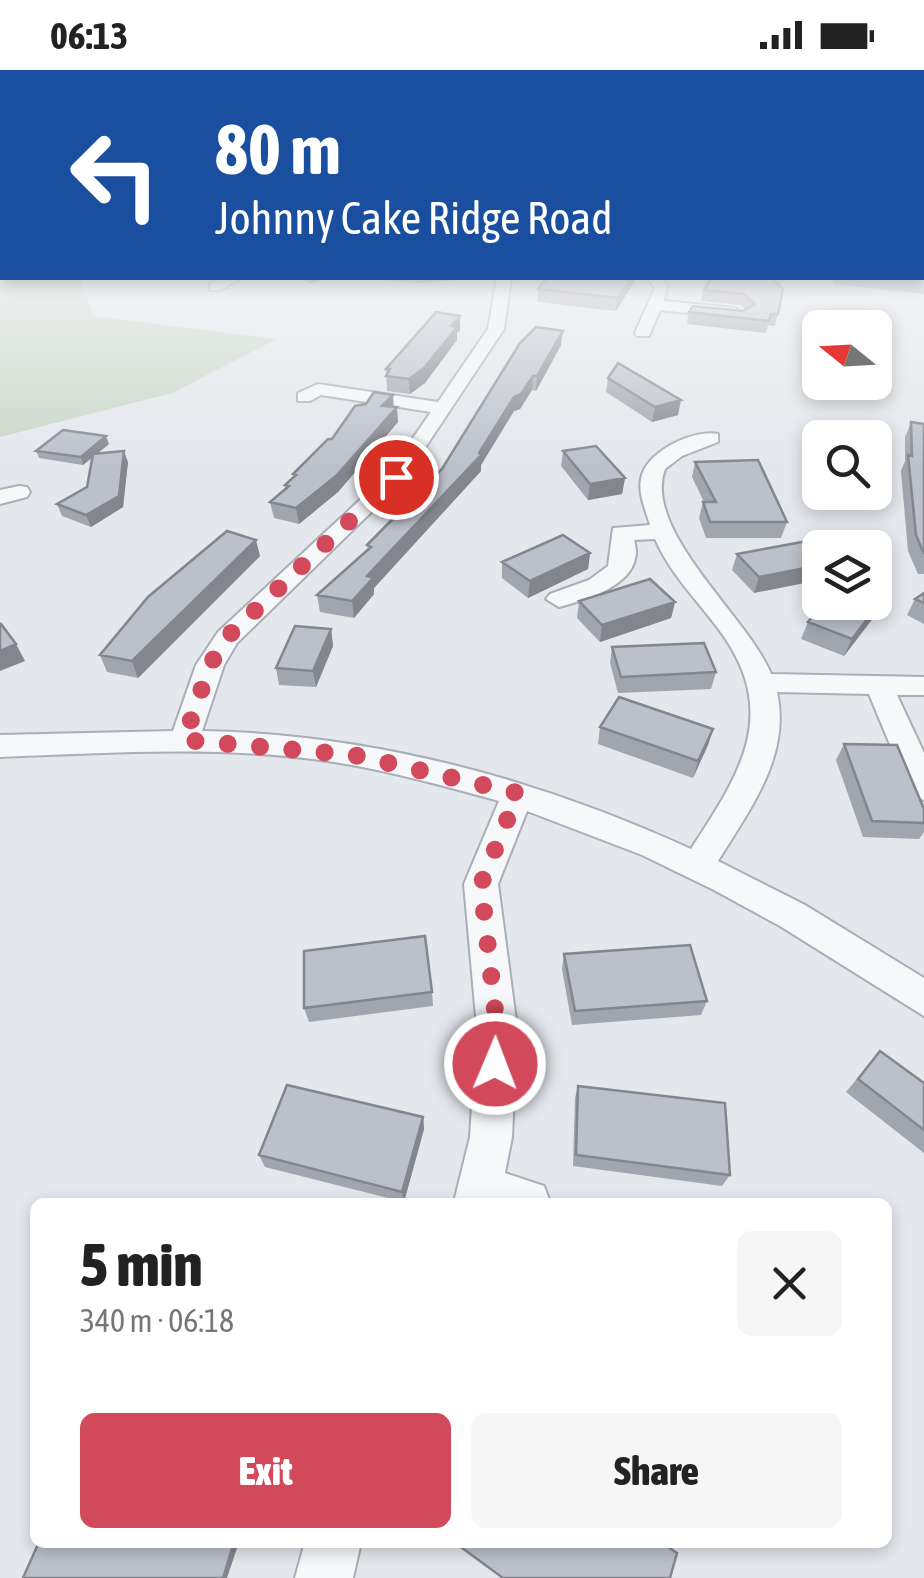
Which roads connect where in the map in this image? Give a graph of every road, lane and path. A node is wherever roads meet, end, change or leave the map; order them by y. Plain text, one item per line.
1 (496, 327) edge
2 (645, 327) edge
3 (643, 333) dead end
4 (304, 396) dead end
5 (443, 408) junction
6 (710, 438) dead end
7 (662, 532) junction
8 (559, 599) dead end
9 (761, 684) junction
10 (878, 686) junction
11 (924, 686) edge
12 (184, 740) junction
13 (0, 746) edge
14 (924, 788) edge
15 (518, 793) junction
16 (698, 864) junction
17 (924, 999) edge
18 (479, 1196) edge
19 (332, 1548) edge
20 (324, 1578) edge

1 - 5 street
2 - 3 street
4 - 5 street
5 - 12 street
6 - 7 street
7 - 8 street
7 - 9 street
9 - 10 street
9 - 16 street
10 - 11 street
10 - 14 street
12 - 13 street
12 - 15 street
15 - 16 street
15 - 18 street
16 - 17 street
19 - 20 street

